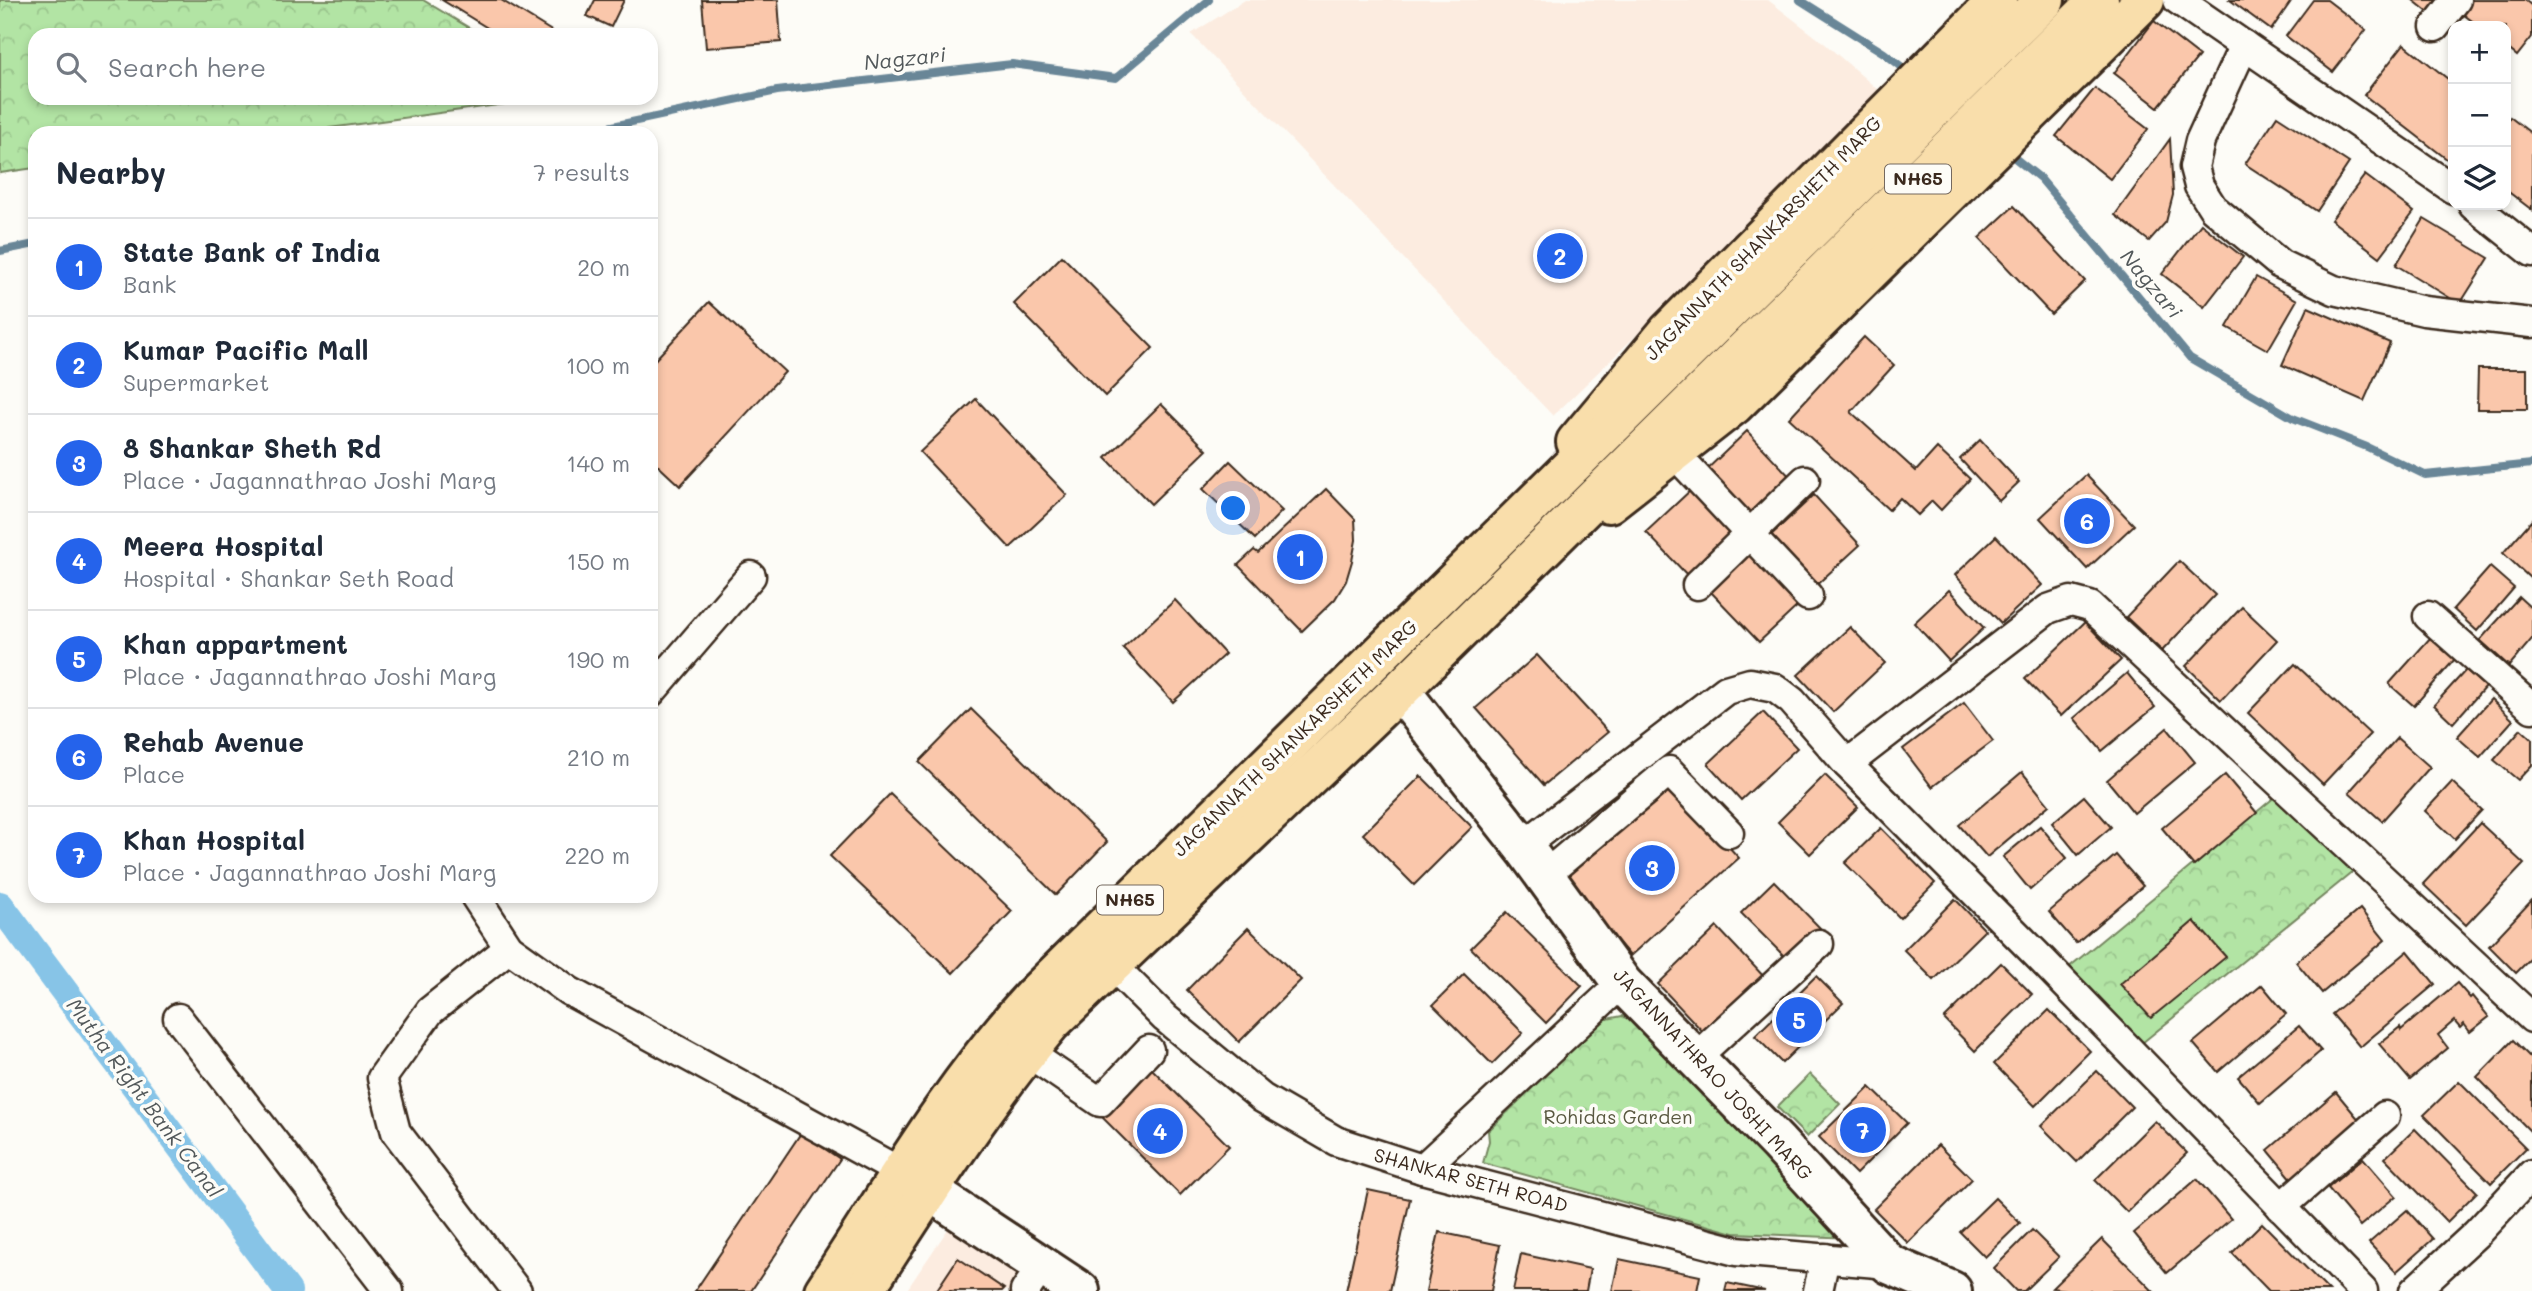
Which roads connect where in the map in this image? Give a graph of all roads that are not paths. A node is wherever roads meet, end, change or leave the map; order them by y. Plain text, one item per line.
1 (1998, 0) edge
2 (2045, 0) edge
3 (2099, 0) edge
4 (2145, 0) edge
5 (2178, 0) edge
6 (2456, 0) edge
7 (2435, 27) dead end
8 (2244, 45) junction
9 (2448, 186) edge
10 (2479, 210) edge
11 (2532, 252) edge
12 (2532, 323) edge
13 (1673, 452) junction
14 (1805, 480) dead end
15 (1749, 534) junction
16 (1486, 551) junction
17 (751, 576) dead end
18 (1513, 578) junction
19 (1697, 585) dead end
20 (1808, 596) dead end
21 (2428, 616) dead end
22 (658, 684) edge
23 (1401, 690) junction
24 (2532, 708) edge
25 (1847, 764) junction
26 (1729, 833) dead end
27 (1533, 861) junction
28 (479, 903) edge
29 (1819, 944) dead end
30 (509, 948) junction
31 (1112, 965) junction
32 (1622, 983) junction
33 (178, 1018) dead end
34 (2532, 1018) edge
35 (1024, 1038) junction
36 (1149, 1050) dead end
37 (1702, 1051) junction
38 (2385, 1116) dead end
39 (1796, 1141) dead end
40 (1422, 1169) junction
41 (2532, 1174) edge
42 (916, 1182) junction
43 (2281, 1207) junction
44 (1825, 1258) junction
45 (1889, 1264) junction
46 (1033, 1278) edge
47 (390, 1291) edge
48 (517, 1291) edge
49 (824, 1291) edge
50 (864, 1291) edge
51 (1080, 1291) edge
52 (1818, 1291) edge
53 (1952, 1291) edge
54 (2363, 1291) edge
55 (2414, 1291) edge

1 - 16 main road, JAGANNATH SHANKARSHETH MARG
2 - 16 main road, JAGANNATH SHANKARSHETH MARG / NH65
3 - 18 main road, JAGANNATH SHANKARSHETH MARG / NH65
4 - 13 main road, JAGANNATH SHANKARSHETH MARG
5 - 8 street
6 - 7 street
8 - 9 street
8 - 12 street
10 - 11 street
13 - 15 street
13 - 18 main road, JAGANNATH SHANKARSHETH MARG
14 - 15 street
15 - 19 street
15 - 20 street
16 - 35 main road, JAGANNATH SHANKARSHETH MARG / NH65
17 - 22 street
18 - 23 main road, JAGANNATH SHANKARSHETH MARG / NH65
21 - 24 street
23 - 27 street, JAGANNATHRAO JOSHI MARG
23 - 31 main road, JAGANNATH SHANKARSHETH MARG / NH65
25 - 27 street
25 - 34 street
25 - 43 street
26 - 27 street
27 - 32 street, JAGANNATHRAO JOSHI MARG
28 - 30 street
29 - 37 street
30 - 42 street
30 - 48 street
31 - 35 main road, JAGANNATH SHANKARSHETH MARG / NH65
31 - 40 street, SHANKAR SETH ROAD
32 - 37 street, JAGANNATHRAO JOSHI MARG
32 - 40 street
33 - 47 street
35 - 36 street
35 - 42 main road, JAGANNATH SHANKARSHETH MARG / NH65
37 - 39 street
37 - 45 street, JAGANNATHRAO JOSHI MARG
38 - 43 street
40 - 44 street, SHANKAR SETH ROAD
41 - 55 street
42 - 46 street
42 - 49 main road, JAGANNATH SHANKARSHETH MARG / NH65
42 - 50 main road, JAGANNATH SHANKARSHETH MARG / NH65
43 - 54 street
44 - 45 street, SHANKAR SETH ROAD
44 - 52 street
45 - 53 street, JAGANNATHRAO JOSHI MARG
46 - 51 street

